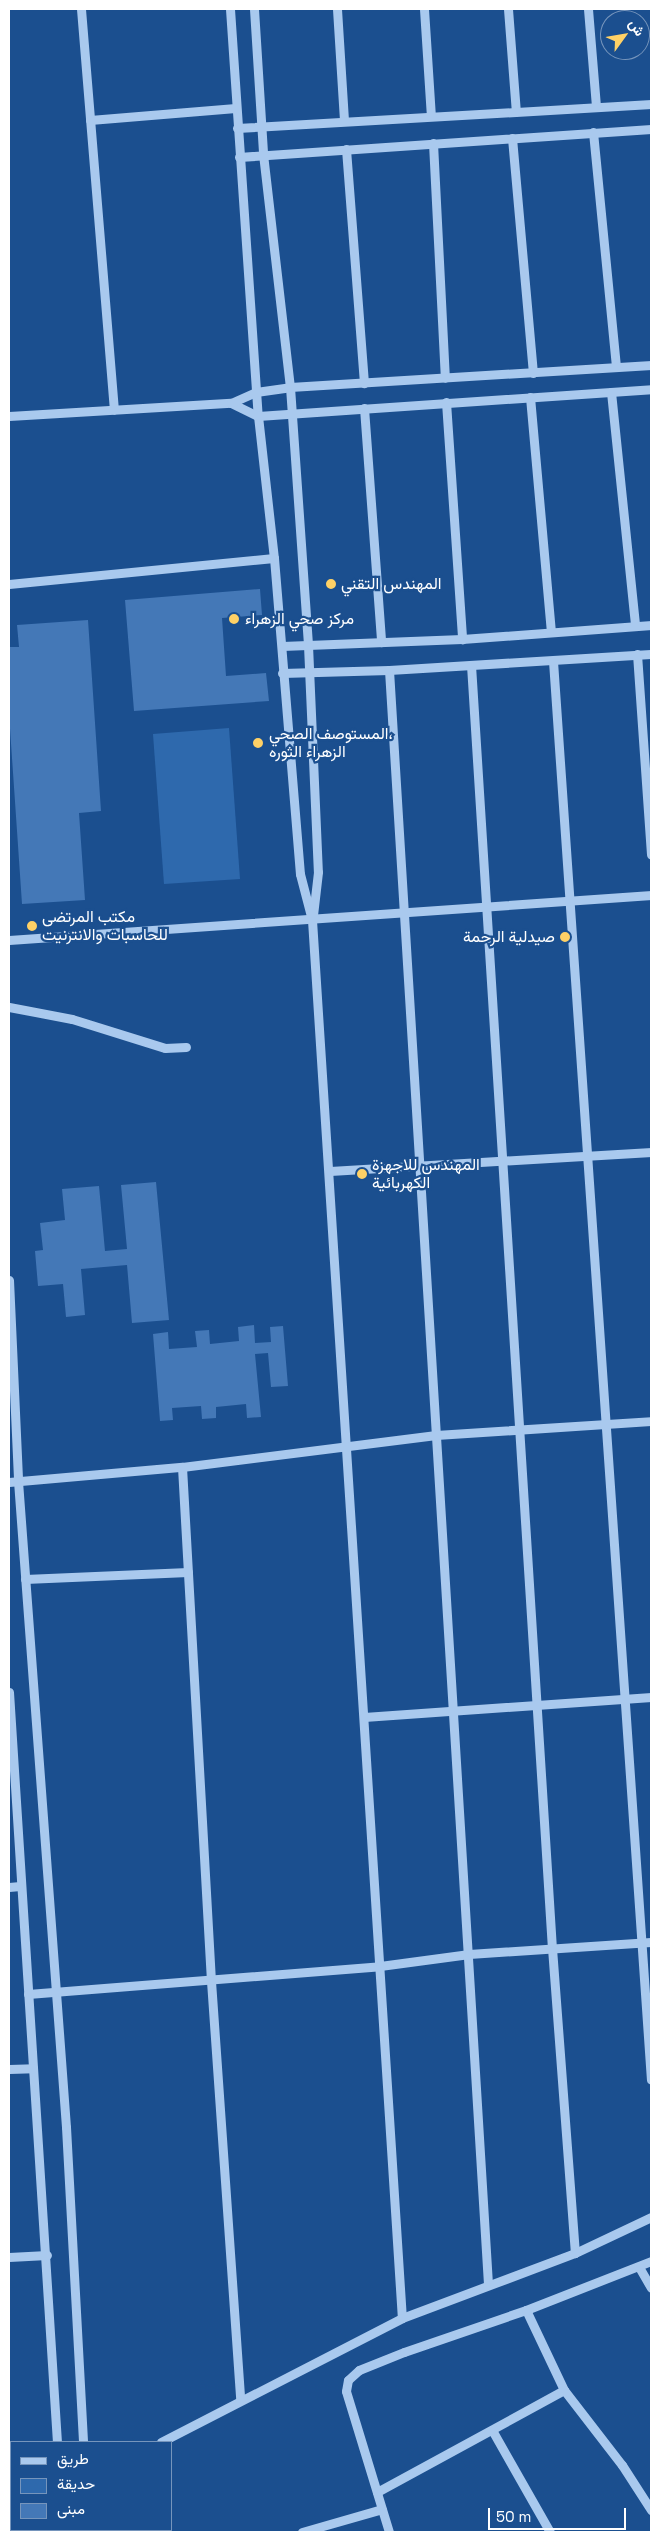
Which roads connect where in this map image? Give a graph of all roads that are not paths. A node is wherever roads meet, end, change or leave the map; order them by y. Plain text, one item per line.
1 (81, 9) edge
2 (230, 9) edge
3 (254, 9) edge
4 (337, 9) edge
5 (424, 9) edge
6 (508, 9) edge
7 (588, 9) edge
8 (651, 104) edge
9 (596, 106) junction
10 (236, 108) junction
11 (516, 112) junction
12 (431, 116) junction
13 (90, 120) junction
14 (344, 120) junction
15 (262, 125) junction
16 (237, 128) junction
17 (651, 129) edge
18 (593, 132) junction
19 (512, 138) junction
20 (433, 143) junction
21 (346, 149) junction
22 (263, 154) junction
23 (239, 157) junction
24 (651, 365) edge
25 (616, 367) junction
26 (533, 373) junction
27 (445, 378) junction
28 (364, 383) junction
29 (290, 387) junction
30 (651, 389) edge
31 (256, 392) junction
32 (611, 392) junction
33 (530, 397) junction
34 (446, 402) junction
35 (231, 403) junction
36 (364, 408) junction
37 (114, 410) junction
38 (292, 412) junction
39 (9, 416) edge
40 (258, 416) junction
41 (274, 558) junction
42 (9, 584) edge
43 (651, 625) edge
44 (635, 626) junction
45 (551, 632) junction
46 (462, 639) junction
47 (381, 642) junction
48 (308, 645) junction
49 (282, 646) junction
50 (637, 654) junction
51 (651, 654) edge
52 (553, 661) junction
53 (472, 665) junction
54 (389, 670) junction
55 (308, 672) junction
56 (282, 673) junction
57 (651, 855) edge
58 (651, 895) edge
59 (570, 901) junction
60 (486, 907) junction
61 (404, 912) junction
62 (312, 920) junction
63 (9, 940) edge
64 (9, 1007) edge
65 (186, 1047) dead end
66 (651, 1152) edge
67 (587, 1157) junction
68 (502, 1162) junction
69 (419, 1168) junction
70 (330, 1171) junction
71 (9, 1280) edge
72 (651, 1421) edge
73 (606, 1424) junction
74 (519, 1430) junction
75 (436, 1435) junction
76 (347, 1448) junction
77 (182, 1467) junction
78 (13, 1482) edge
79 (188, 1572) junction
80 (25, 1579) junction
81 (9, 1692) edge
82 (651, 1697) edge
83 (625, 1699) junction
84 (537, 1705) junction
85 (454, 1710) junction
86 (364, 1717) junction
87 (20, 1886) junction
88 (9, 1887) edge
89 (646, 1942) edge
90 (552, 1948) junction
91 (469, 1954) junction
92 (380, 1966) junction
93 (211, 1981) junction
94 (54, 1992) junction
95 (28, 1994) junction
96 (33, 2068) junction
97 (9, 2069) edge
98 (651, 2080) edge
99 (651, 2217) edge
100 (575, 2253) junction
101 (47, 2255) junction
102 (9, 2257) edge
103 (651, 2260) edge
104 (638, 2267) junction
105 (488, 2285) junction
106 (651, 2288) edge
107 (526, 2310) junction
108 (402, 2318) junction
109 (564, 2390) junction
110 (240, 2400) junction
111 (492, 2430) junction
112 (57, 2441) edge
113 (84, 2441) edge
114 (162, 2441) edge
115 (377, 2492) junction
116 (382, 2509) junction
117 (651, 2510) edge
118 (302, 2532) edge
119 (389, 2532) edge
120 (550, 2532) edge

1 - 13 street
2 - 10 street
3 - 15 street
4 - 14 street
5 - 12 street
6 - 11 street
7 - 9 street
8 - 9 street
9 - 11 street
10 - 13 street
10 - 16 street
11 - 12 street
12 - 14 street
13 - 37 street
14 - 15 street
15 - 16 street
15 - 22 street
16 - 23 street
17 - 18 street
18 - 19 street
18 - 25 street
19 - 20 street
19 - 26 street
20 - 21 street
20 - 27 street
21 - 22 street
21 - 28 street
22 - 23 street
22 - 29 street
23 - 31 street
24 - 25 street
25 - 26 street
26 - 27 street
27 - 28 street
28 - 29 street
29 - 31 street
29 - 38 street
30 - 32 street
31 - 35 street
31 - 40 street
32 - 33 street
32 - 44 street
33 - 34 street
33 - 45 street
34 - 36 street
34 - 46 street
35 - 37 street
35 - 40 street
36 - 38 street
36 - 47 street
37 - 39 street
38 - 40 street
38 - 48 street
40 - 41 street
41 - 42 street
41 - 49 street
43 - 44 street
44 - 45 street
45 - 46 street
46 - 47 street
47 - 48 street
48 - 49 street
48 - 55 street
49 - 56 street
50 - 51 street
50 - 52 street
50 - 57 street
52 - 53 street
52 - 59 street
53 - 54 street
53 - 60 street
54 - 55 street
54 - 61 street
55 - 56 street
55 - 62 street
56 - 62 street
58 - 59 street
59 - 60 street
59 - 67 street
60 - 61 street
60 - 68 street
61 - 62 street
61 - 69 street
62 - 63 street
62 - 70 street
64 - 65 street
66 - 67 street
67 - 68 street
67 - 73 street
68 - 69 street
68 - 74 street
69 - 70 street
69 - 75 street
70 - 76 street
71 - 78 street
72 - 73 street
73 - 74 street
73 - 83 street
74 - 75 street
74 - 84 street
75 - 76 street
75 - 85 street
76 - 77 street
76 - 86 street
77 - 78 street
77 - 79 street
78 - 80 street
79 - 80 street
79 - 93 street
80 - 94 street
81 - 87 street
82 - 83 street
83 - 84 street
83 - 89 street
84 - 85 street
84 - 90 street
85 - 86 street
85 - 91 street
86 - 92 street
87 - 88 street
87 - 95 street
89 - 90 street
89 - 98 street
90 - 91 street
90 - 100 street
91 - 92 street
91 - 105 street
92 - 93 street
92 - 108 street
93 - 94 street
93 - 110 street
94 - 95 street
94 - 113 street
95 - 96 street
96 - 97 street
96 - 101 street
99 - 100 street
100 - 105 street
101 - 102 street
101 - 112 street
103 - 104 street
104 - 106 street
104 - 107 street
105 - 108 street
107 - 109 street
107 - 115 street
108 - 110 street
109 - 111 street
109 - 117 street
110 - 114 street
111 - 115 street
111 - 120 street
115 - 116 street
116 - 118 street
116 - 119 street

